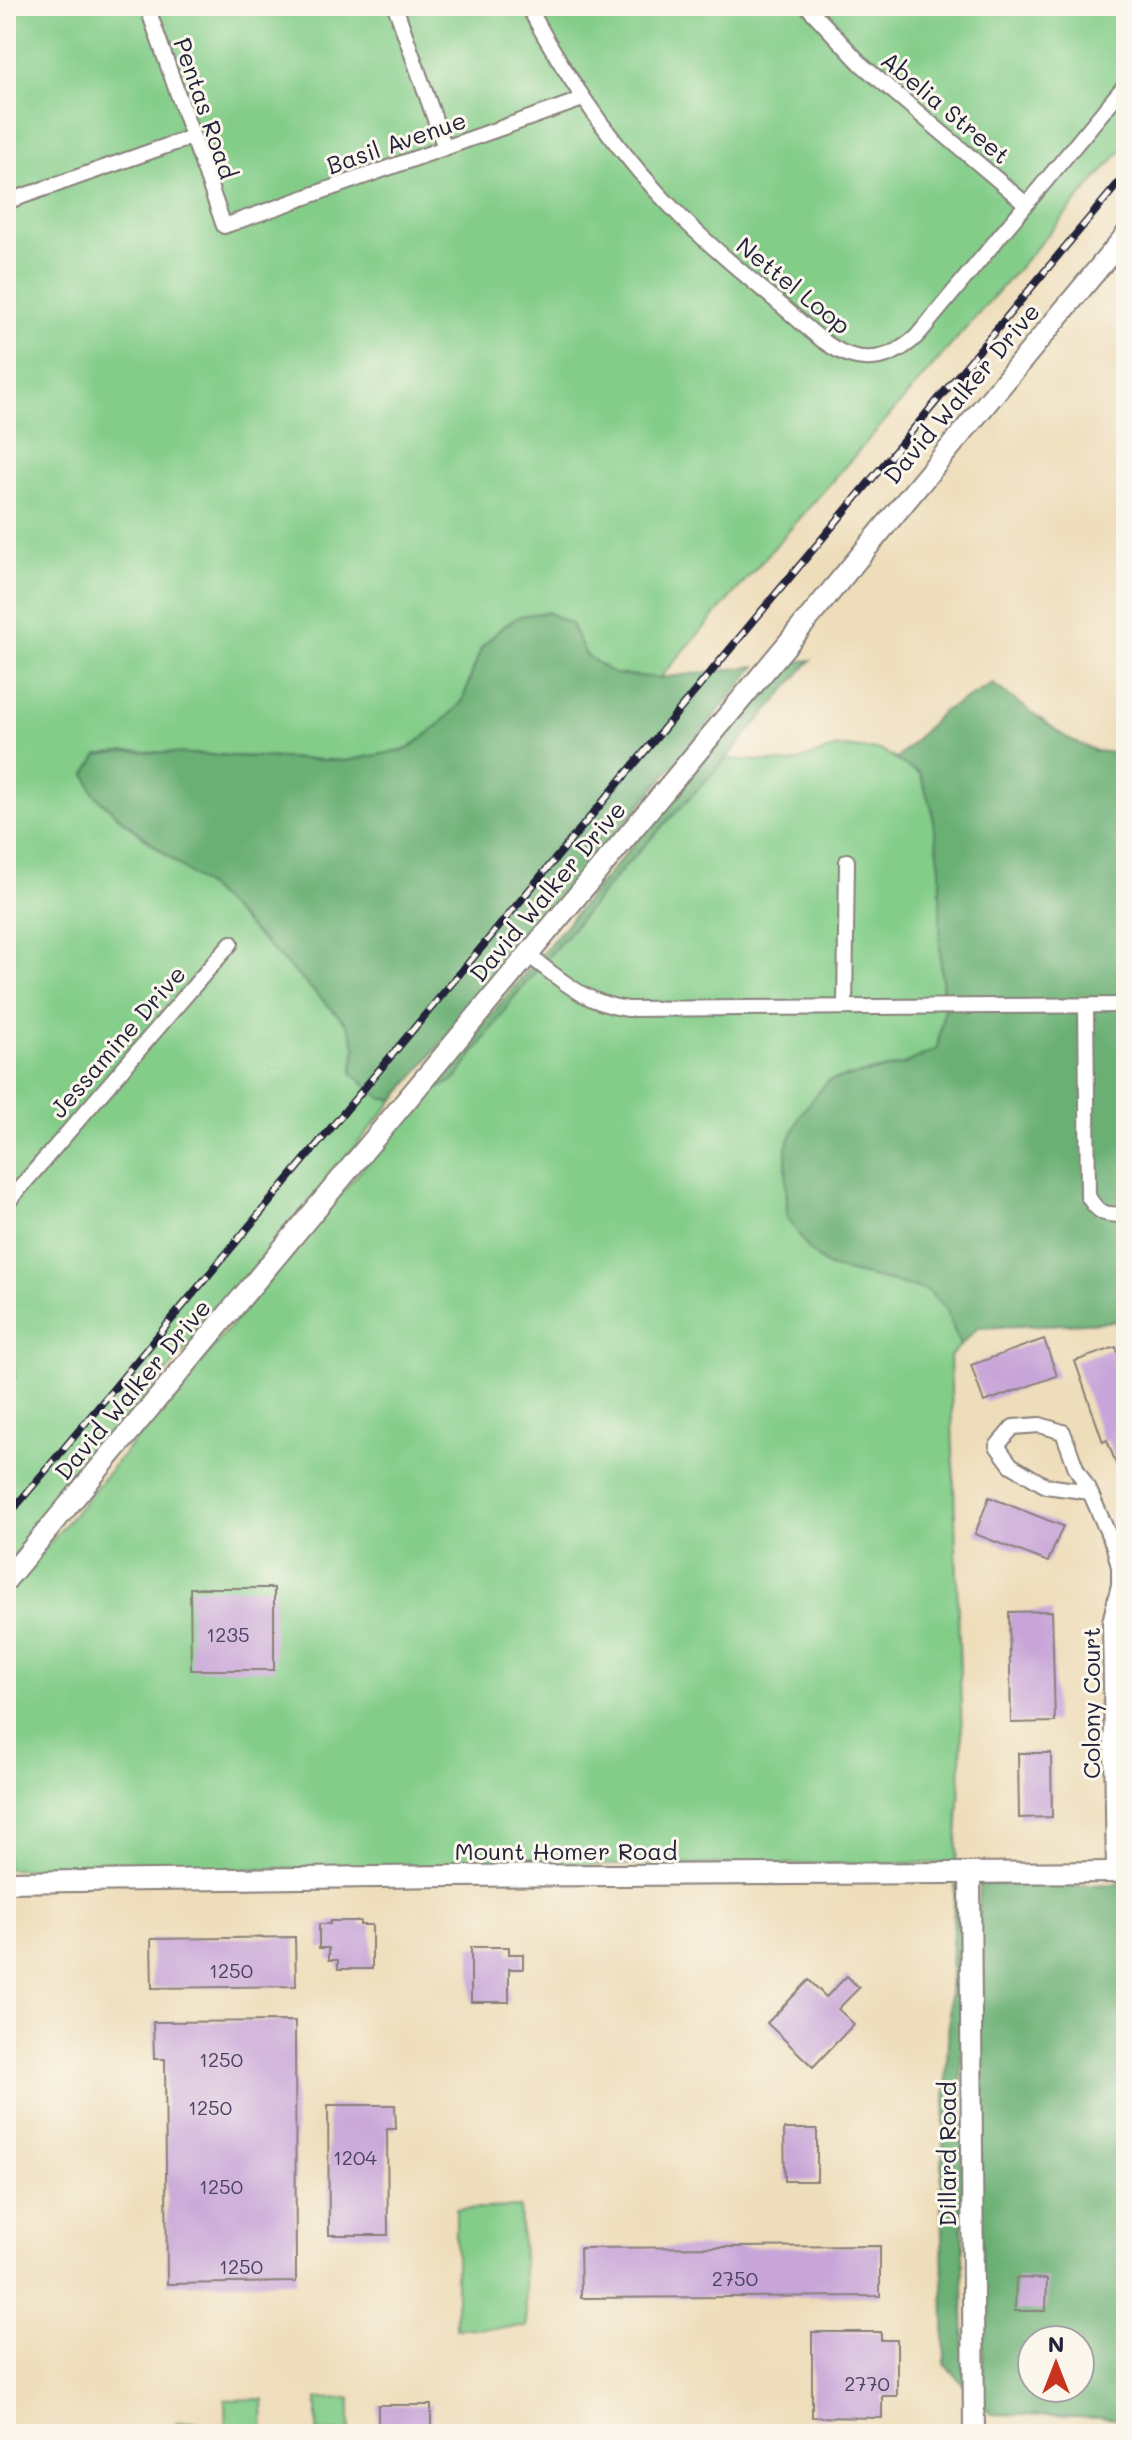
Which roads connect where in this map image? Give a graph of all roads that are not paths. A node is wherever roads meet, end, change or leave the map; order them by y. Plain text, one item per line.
1 (147, 6) edge
2 (395, 6) edge
3 (528, 6) edge
4 (807, 6) edge
5 (1126, 84) edge
6 (583, 99) junction
7 (192, 137) junction
8 (445, 148) junction
9 (6, 202) edge
10 (1026, 204) junction
11 (224, 226) joint
12 (1126, 235) edge
13 (847, 861) dead end
14 (231, 943) dead end
15 (528, 955) junction
16 (1126, 1005) edge
17 (845, 1006) junction
18 (1086, 1006) junction
19 (6, 1204) edge
20 (1126, 1215) edge
21 (1090, 1492) junction
22 (6, 1580) edge
23 (1120, 1872) edge
24 (970, 1874) junction
25 (6, 1882) edge
26 (974, 2434) edge

1 - 7 street, Pentas Road
2 - 8 street
3 - 6 street, Nettel Loop
4 - 10 street, Abelia Street
5 - 10 street, Nettel Loop
6 - 8 street, Basil Avenue
6 - 10 street, Nettel Loop
7 - 9 street
7 - 11 street, Pentas Road
8 - 11 street, Basil Avenue
12 - 15 street, David Walker Drive
13 - 17 street
14 - 19 street, Jessamine Drive
15 - 17 street
15 - 22 street, David Walker Drive
16 - 18 street
17 - 18 street
18 - 20 street
21 - 21 street, Colony Court
21 - 23 street, Colony Court
23 - 24 street, Mount Homer Road
24 - 25 street, Mount Homer Road
24 - 26 street, Dillard Road

